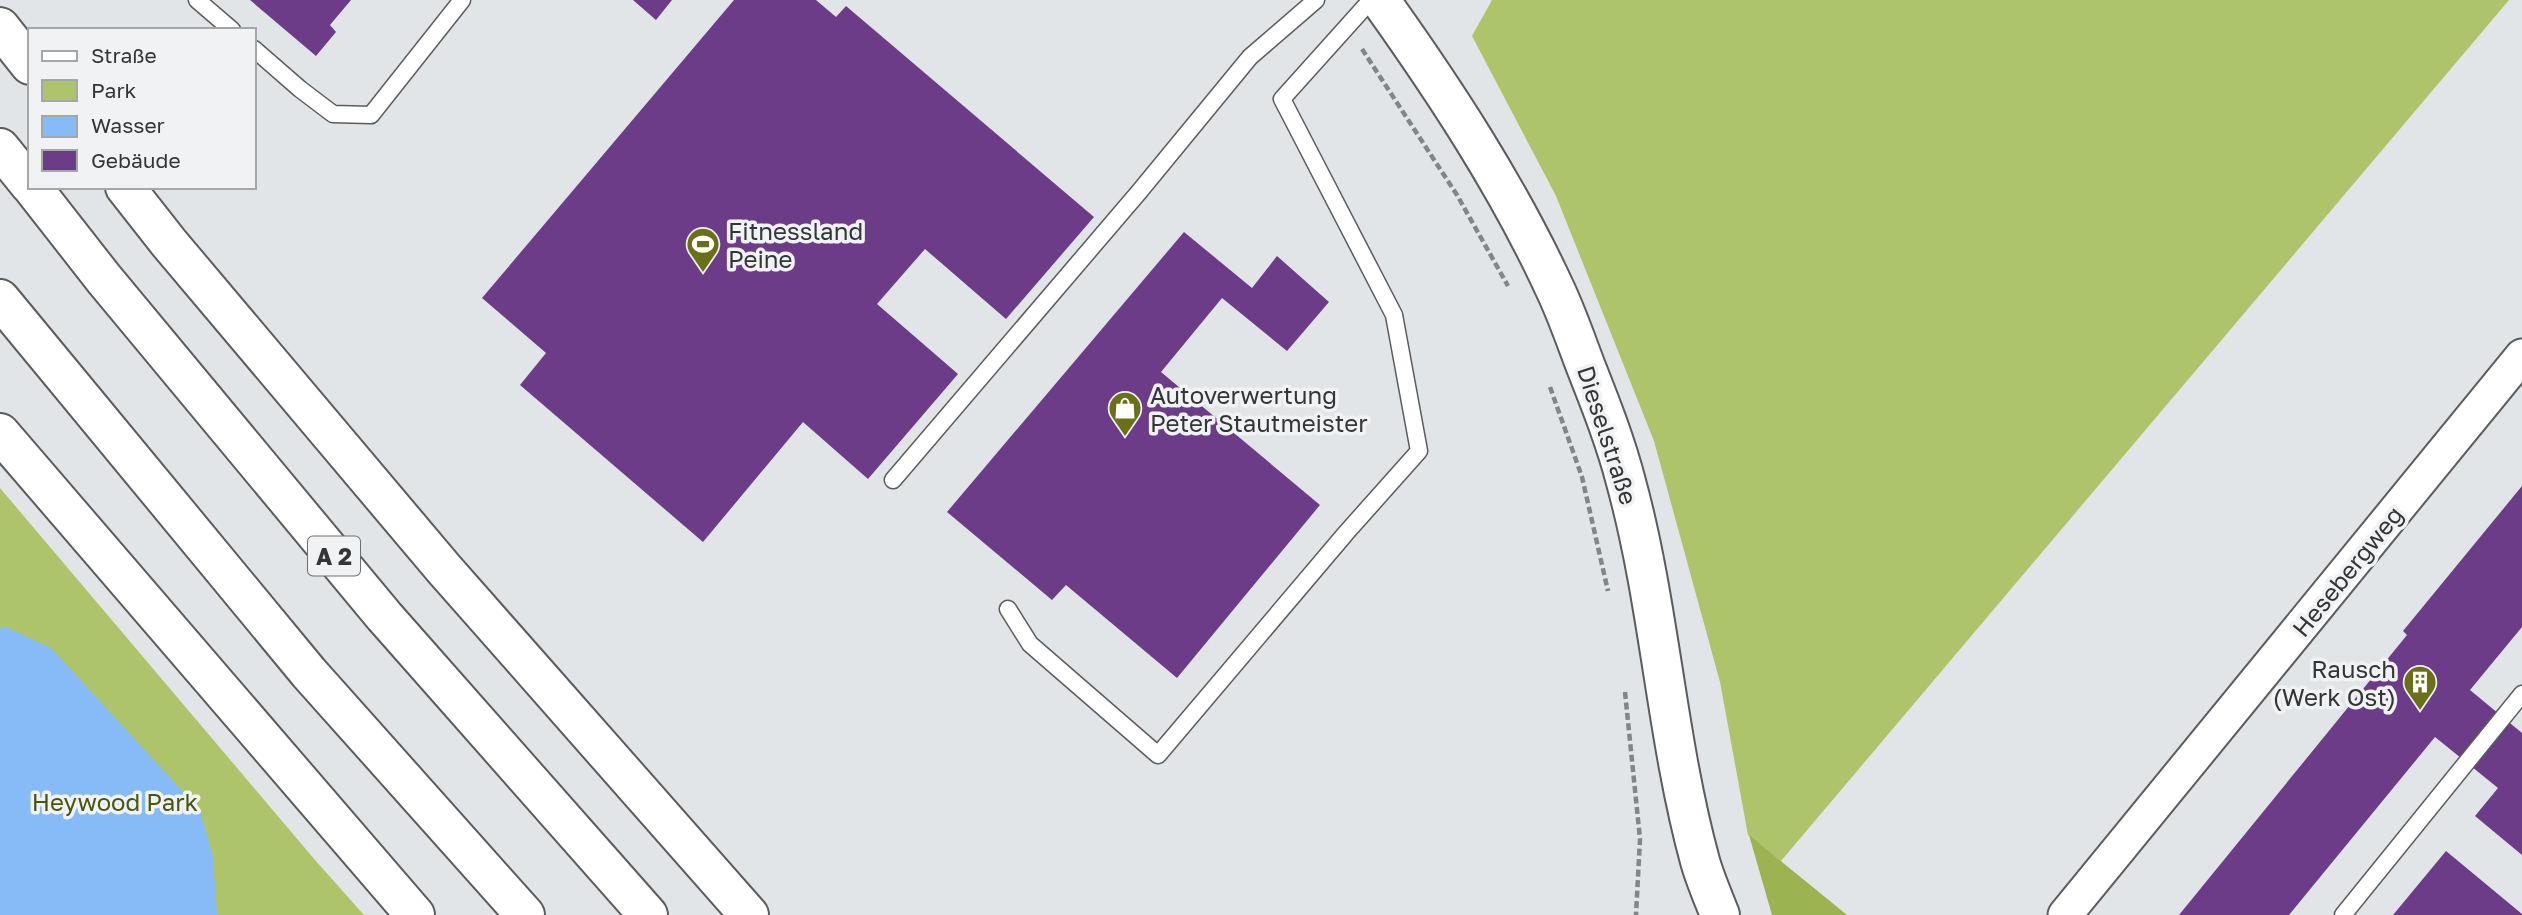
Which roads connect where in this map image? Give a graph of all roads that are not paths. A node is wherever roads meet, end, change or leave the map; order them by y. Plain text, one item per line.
1 (197, 0) edge
2 (462, 0) edge
3 (1316, 0) edge
4 (1371, 0) edge
5 (1380, 0) edge
6 (0, 27) edge
7 (230, 28) edge
8 (256, 51) edge
9 (28, 62) edge
10 (0, 148) edge
11 (28, 182) edge
12 (33, 189) edge
13 (127, 189) edge
14 (0, 299) edge
15 (2522, 356) edge
16 (0, 433) edge
17 (893, 480) dead end
18 (1008, 610) dead end
19 (2522, 694) edge
20 (415, 915) edge
21 (524, 915) edge
22 (648, 915) edge
23 (748, 915) edge
24 (1720, 915) edge
25 (2065, 915) edge
26 (2343, 915) edge

1 - 7 lane
2 - 8 lane
3 - 17 lane
4 - 18 lane
5 - 24 main road, Dieselstraße
6 - 9 main road
10 - 11 main road, A 2
12 - 22 main road, A 2
13 - 23 main road
14 - 21 main road
15 - 25 street, Hesebergweg
16 - 20 main road
19 - 26 lane

